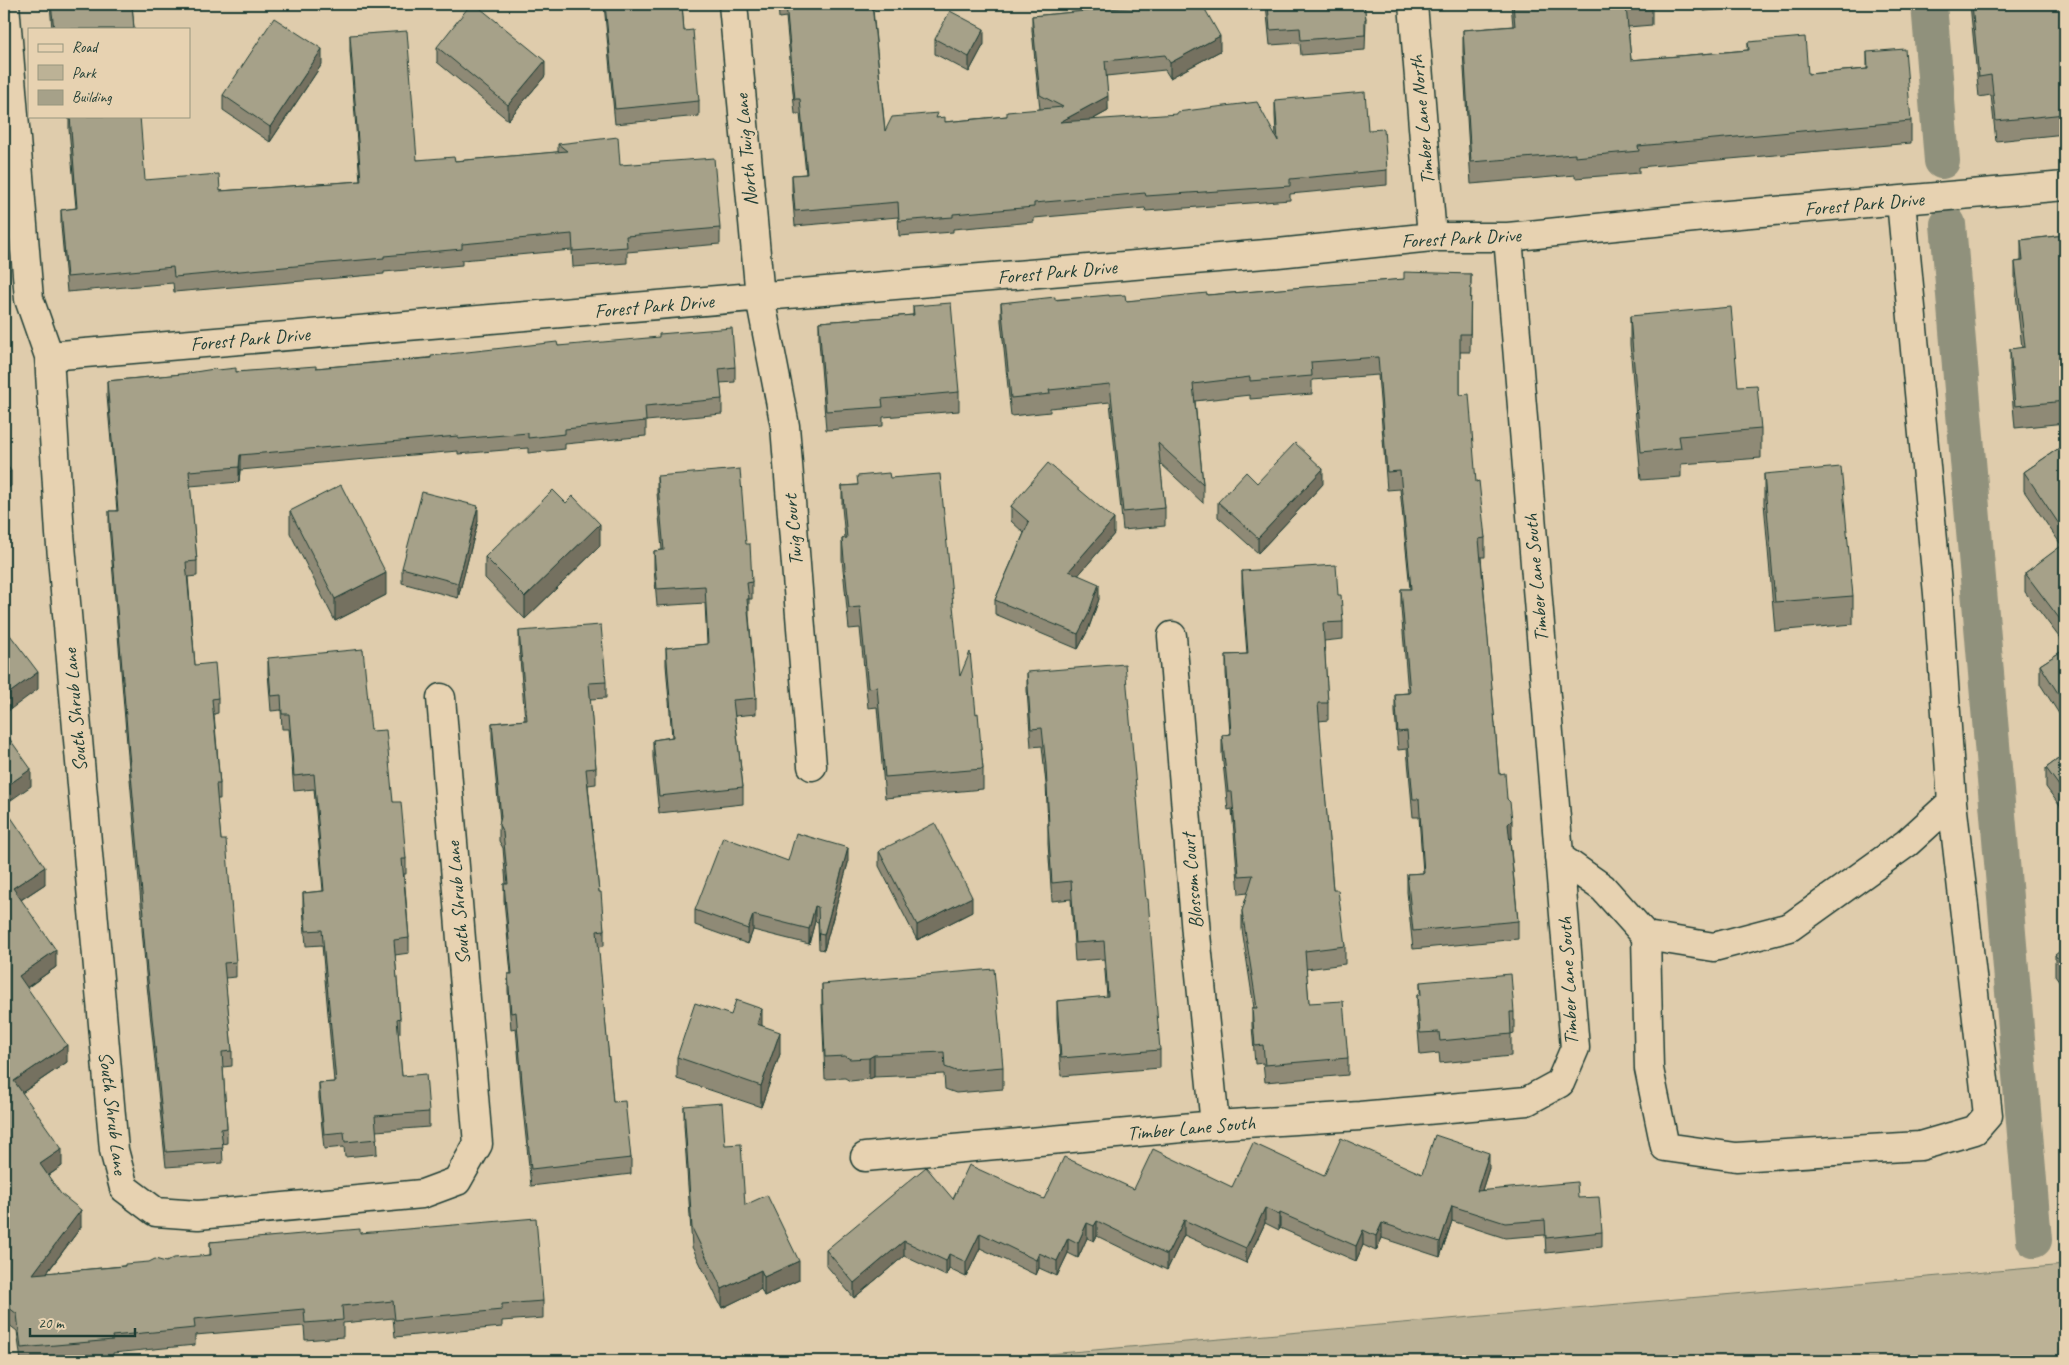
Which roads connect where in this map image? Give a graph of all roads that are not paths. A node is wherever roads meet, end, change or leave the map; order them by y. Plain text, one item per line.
1 (5, 4) edge
2 (733, 4) edge
3 (1413, 4) edge
4 (2065, 186) edge
5 (1901, 200) junction
6 (1432, 237) junction
7 (1508, 237) junction
8 (760, 297) junction
9 (49, 356) junction
10 (1172, 636) dead end
11 (441, 698) dead end
12 (812, 766) dead end
13 (1952, 802) junction
14 (1559, 857) junction
15 (1646, 936) junction
16 (1215, 1125) junction
17 (865, 1157) dead end

1 - 9 street, South Shrub Lane
2 - 8 street, North Twig Lane
3 - 6 street, Timber Lane North
4 - 5 street, Forest Park Drive
5 - 7 street, Forest Park Drive
5 - 13 street
6 - 7 street, Forest Park Drive
6 - 8 street, Forest Park Drive
7 - 14 street, Timber Lane South
8 - 9 street, Forest Park Drive
8 - 12 street, Twig Court
9 - 11 street, South Shrub Lane
10 - 16 street, Blossom Court
13 - 15 street
13 - 15 street
14 - 15 street
14 - 16 street, Timber Lane South
16 - 17 street, Timber Lane South

